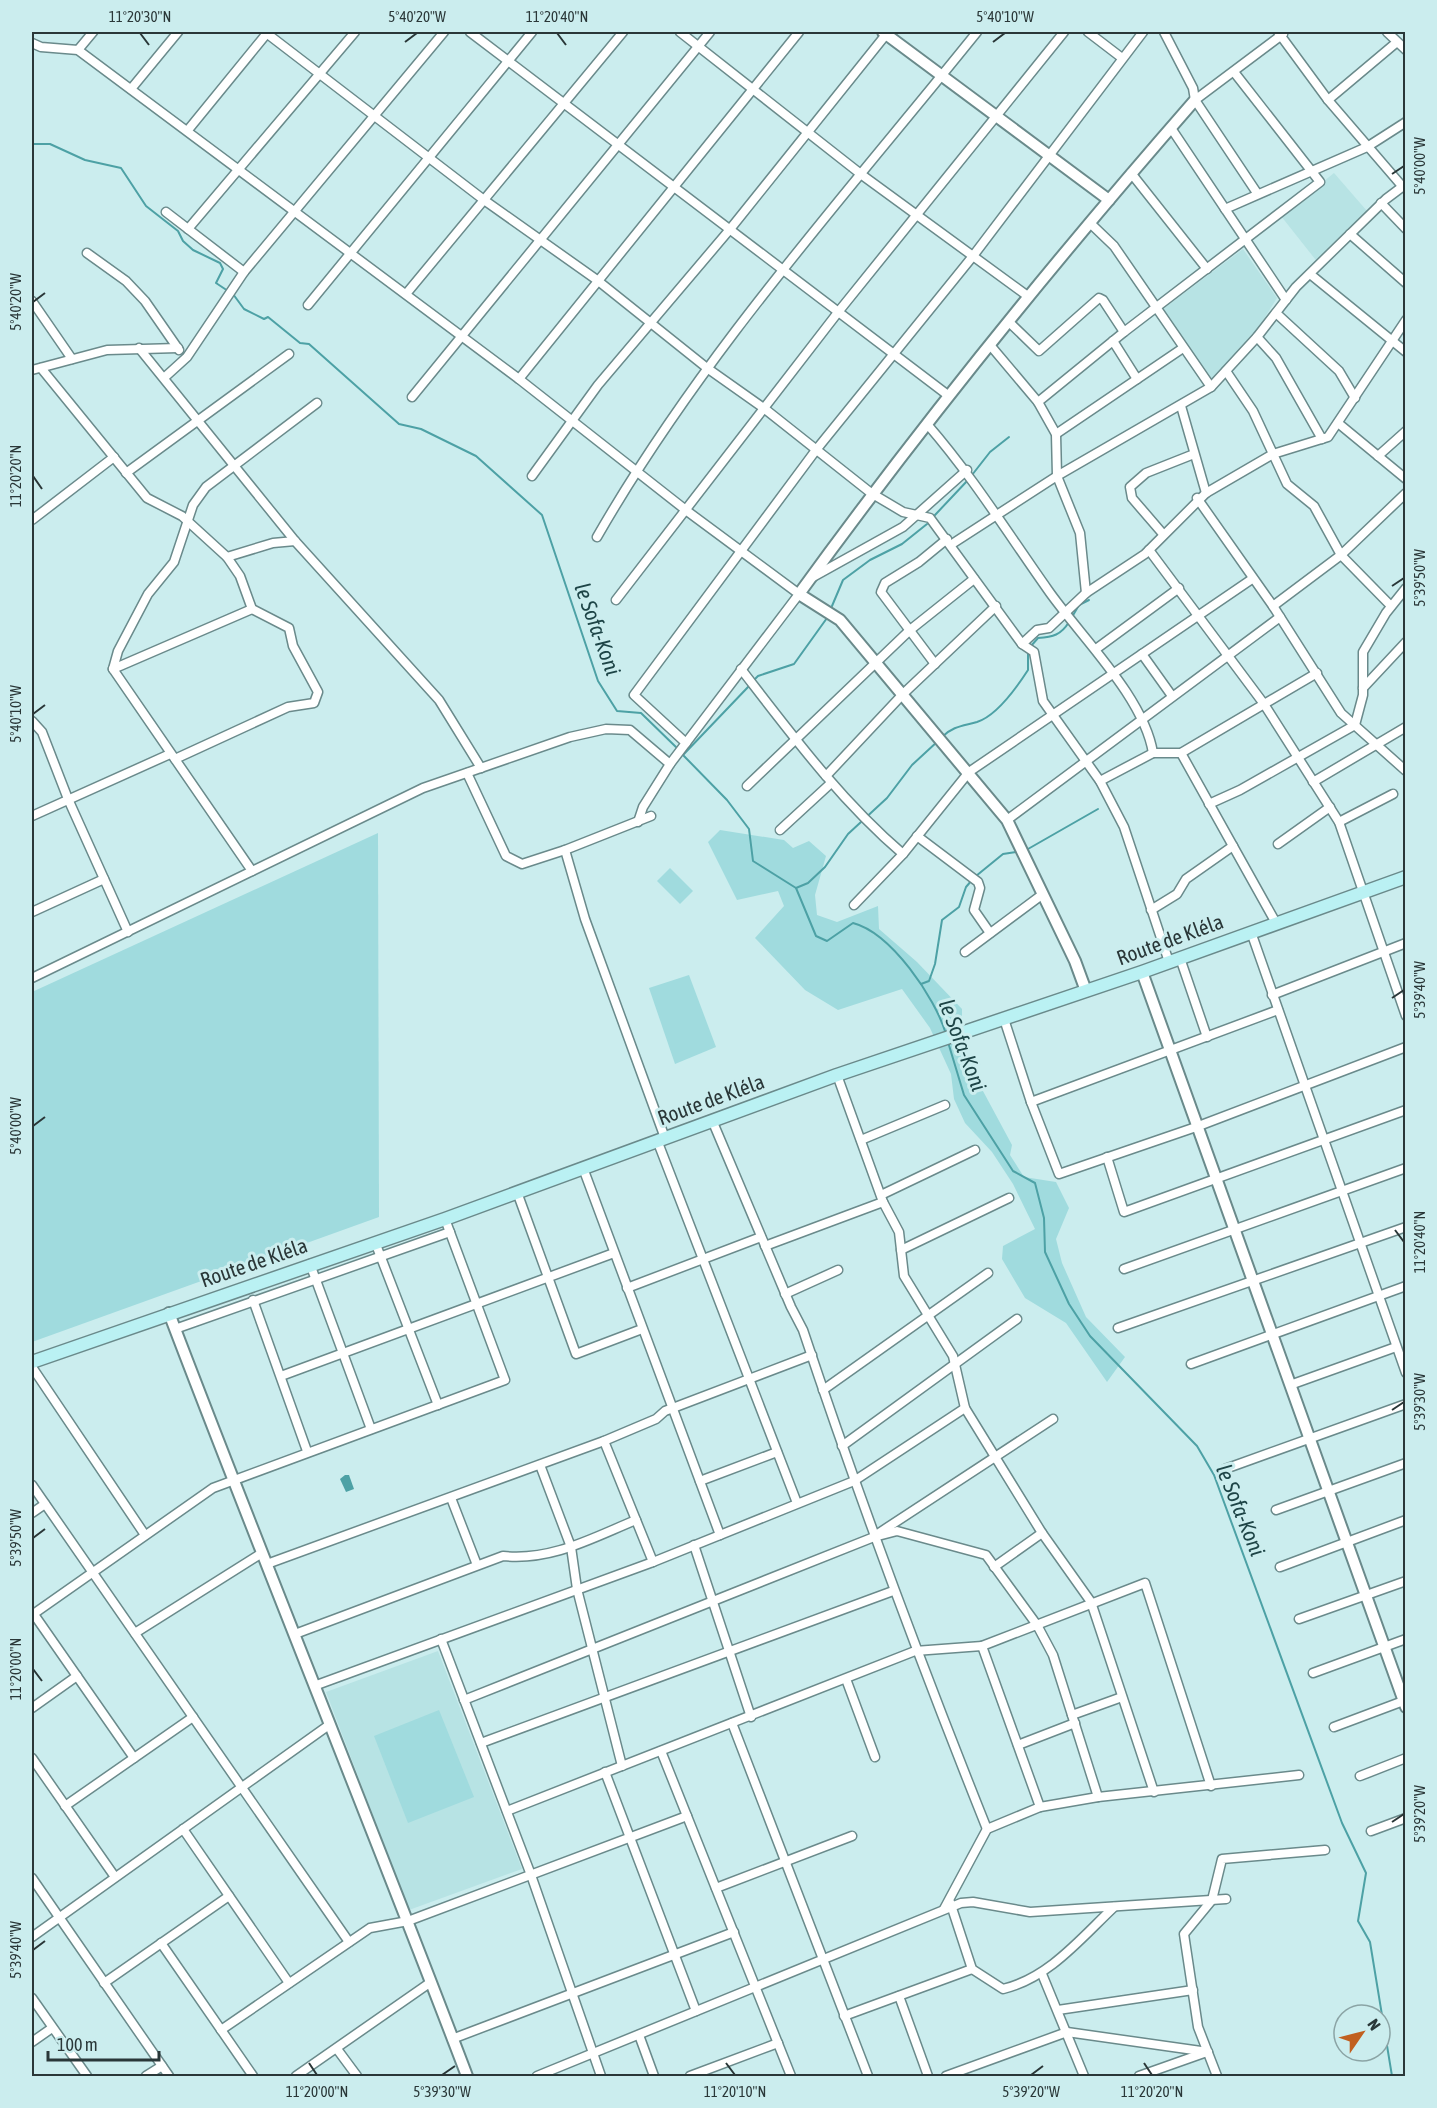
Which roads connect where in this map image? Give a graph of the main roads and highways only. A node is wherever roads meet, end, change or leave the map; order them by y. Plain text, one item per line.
1 (1406, 878) edge
2 (32, 1362) edge

1 - 2 main road, Route de Kléla

